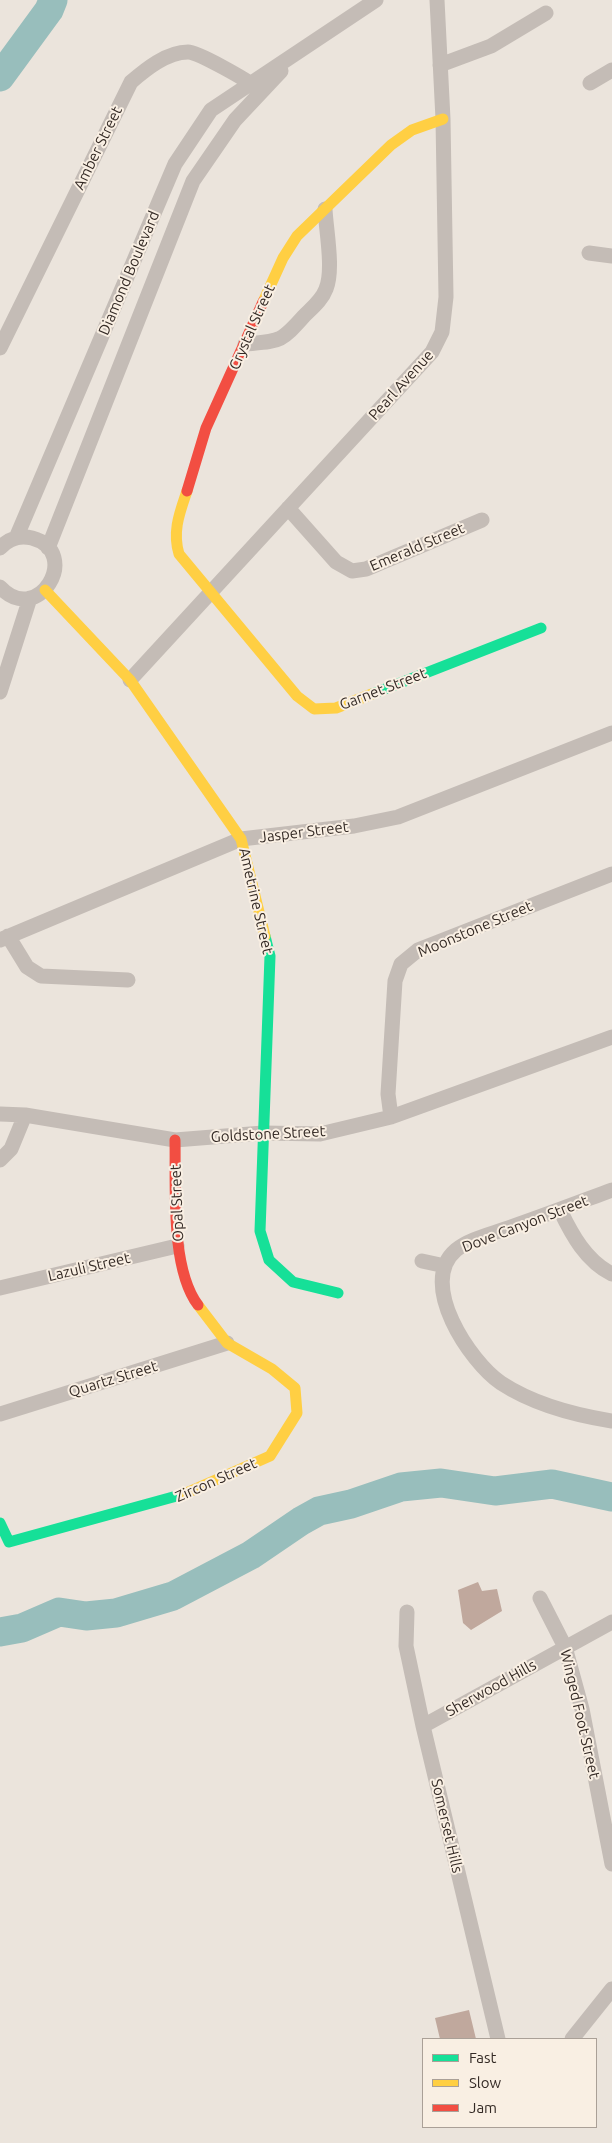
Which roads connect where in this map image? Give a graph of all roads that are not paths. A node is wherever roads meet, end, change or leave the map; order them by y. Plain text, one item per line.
1 (376, 0) edge
2 (437, 0) edge
3 (546, 13) dead end
4 (440, 65) junction
5 (612, 70) edge
6 (590, 83) dead end
7 (257, 87) junction
8 (443, 119) junction
9 (325, 209) junction
10 (589, 254) dead end
11 (612, 256) edge
12 (244, 344) junction
13 (0, 348) edge
14 (288, 508) junction
15 (482, 520) dead end
16 (16, 538) junction
17 (0, 548) edge
18 (48, 548) junction
19 (0, 587) edge
20 (45, 590) junction
21 (210, 593) junction
22 (30, 598) junction
23 (541, 628) dead end
24 (130, 680) junction
25 (0, 692) edge
26 (612, 733) edge
27 (241, 839) junction
28 (612, 874) edge
29 (4, 938) edge
30 (128, 980) dead end
31 (612, 1037) edge
32 (0, 1114) edge
33 (25, 1115) junction
34 (391, 1117) junction
35 (262, 1133) junction
36 (175, 1140) junction
37 (0, 1160) edge
38 (612, 1190) edge
39 (560, 1210) junction
40 (177, 1246) junction
41 (422, 1261) dead end
42 (444, 1266) junction
43 (612, 1274) edge
44 (0, 1288) edge
45 (338, 1293) dead end
46 (227, 1343) junction
47 (0, 1414) edge
48 (612, 1421) edge
49 (0, 1523) edge
50 (540, 1598) dead end
51 (406, 1612) dead end
52 (612, 1622) edge
53 (565, 1647) junction
54 (423, 1726) junction
55 (612, 1864) edge
56 (612, 1989) edge
57 (498, 2038) edge
58 (573, 2038) edge

1 - 7 street, Diamond Boulevard
2 - 4 street, Pearl Avenue
3 - 4 street
4 - 8 street, Pearl Avenue
5 - 6 street
7 - 13 street, Amber Street
7 - 16 street, Diamond Boulevard
7 - 18 street, Diamond Boulevard
8 - 9 street, Crystal Street
8 - 14 street, Pearl Avenue
9 - 12 street, Crystal Street
9 - 12 street
10 - 11 street
12 - 21 street, Crystal Street
14 - 15 street, Emerald Street
14 - 21 street, Pearl Avenue
16 - 17 street
16 - 18 street
18 - 20 street
19 - 22 street
20 - 22 street
20 - 24 street, Ametrine Street
21 - 23 street, Garnet Street
21 - 24 street, Pearl Avenue
22 - 25 street
24 - 27 street, Ametrine Street
26 - 27 street, Jasper Street
27 - 29 street, Jasper Street
27 - 35 street, Ametrine Street
28 - 34 street, Moonstone Street
29 - 30 street
31 - 34 street, Goldstone Street
32 - 33 street, Goldstone Street
33 - 36 street, Goldstone Street
33 - 37 street
34 - 35 street, Goldstone Street
35 - 36 street, Goldstone Street
35 - 45 street, Ametrine Street
36 - 40 street, Opal Street
38 - 39 street, Dove Canyon Street
39 - 42 street, Dove Canyon Street
39 - 43 street
40 - 44 street, Lazuli Street
40 - 46 street, Opal Street
41 - 42 street
42 - 48 street
46 - 47 street, Quartz Street
46 - 49 street, Zircon Street
50 - 53 street, Winged Foot Street
51 - 54 street, Somerset Hills
52 - 53 street, Sherwood Hills
53 - 54 street, Sherwood Hills
53 - 55 street, Winged Foot Street
54 - 57 street, Somerset Hills
56 - 58 street

